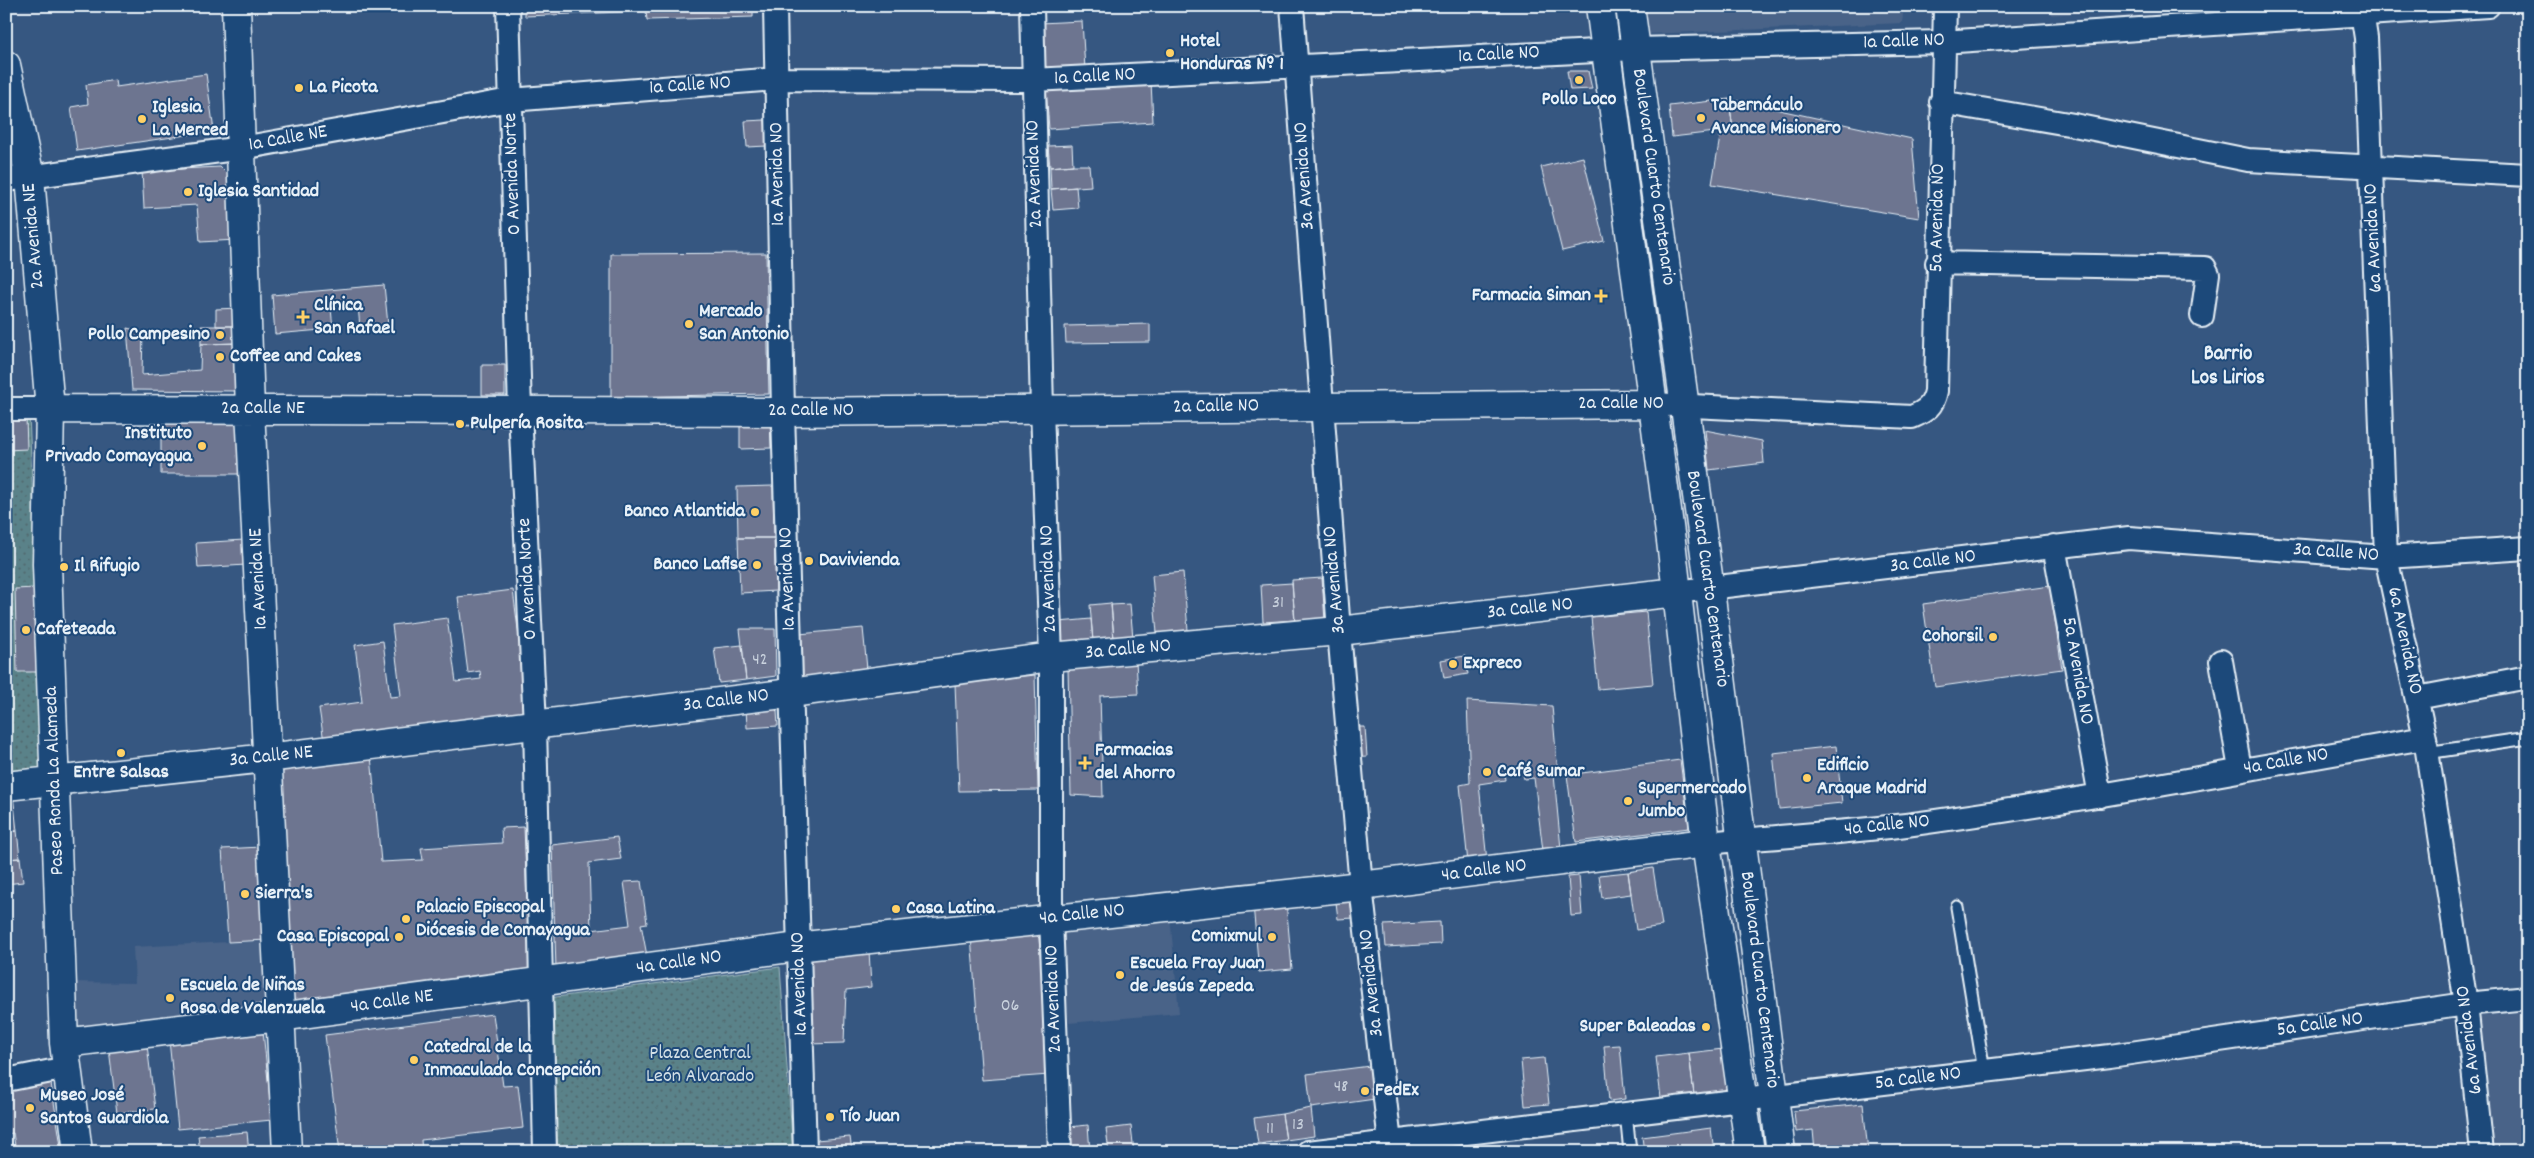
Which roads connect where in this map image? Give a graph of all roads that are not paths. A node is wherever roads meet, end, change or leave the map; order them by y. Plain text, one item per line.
1 (236, 6) edge
2 (508, 6) edge
3 (775, 6) edge
4 (1032, 6) edge
5 (1292, 6) edge
6 (1600, 6) edge
7 (1630, 6) edge
8 (1944, 6) edge
9 (2488, 6) edge
10 (2361, 10) edge
11 (1942, 42) junction
12 (1635, 48) junction
13 (1605, 50) junction
14 (6, 65) edge
15 (1297, 65) junction
16 (777, 79) junction
17 (1033, 80) junction
18 (510, 100) junction
19 (1941, 102) junction
20 (242, 148) junction
21 (2370, 167) junction
22 (2528, 175) edge
23 (18, 179) edge
24 (1937, 264) junction
25 (2202, 316) dead end
26 (1653, 404) junction
27 (1683, 404) junction
28 (1321, 406) junction
29 (6, 408) edge
30 (50, 409) junction
31 (250, 409) junction
32 (1042, 409) junction
33 (520, 411) junction
34 (783, 412) junction
35 (1912, 417) joint
36 (2054, 546) junction
37 (2528, 548) edge
38 (2386, 557) junction
39 (1710, 590) junction
40 (1676, 592) junction
41 (1339, 631) junction
42 (1052, 657) junction
43 (2221, 662) dead end
44 (2528, 677) edge
45 (791, 693) junction
46 (2417, 698) junction
47 (535, 725) junction
48 (2528, 738) edge
49 (2425, 746) junction
50 (268, 758) junction
51 (2240, 769) junction
52 (55, 780) junction
53 (6, 786) edge
54 (2100, 796) junction
55 (1741, 840) junction
56 (1706, 843) junction
57 (1361, 886) junction
58 (1957, 907) dead end
59 (1051, 918) junction
60 (798, 947) junction
61 (540, 982) junction
62 (2528, 998) edge
63 (2466, 1004) junction
64 (278, 1017) junction
65 (66, 1056) junction
66 (1984, 1071) junction
67 (6, 1080) edge
68 (1774, 1097) junction
69 (1743, 1099) junction
70 (1626, 1113) junction
71 (1390, 1146) edge
72 (78, 1152) edge
73 (287, 1152) edge
74 (545, 1152) edge
75 (805, 1152) edge
76 (1060, 1152) edge
77 (1308, 1152) edge
78 (1630, 1152) edge
79 (1750, 1152) edge
80 (1781, 1152) edge
81 (2482, 1152) edge

1 - 20 street, 1a Avenida NE
2 - 18 street, 0 Avenida Norte
3 - 16 street, 1a Avenida NO
4 - 17 street, 2a Avenida NO
5 - 15 street, 3a Avenida NO
6 - 13 street, Boulevard Cuarto Centenario
7 - 12 street, Boulevard Cuarto Centenario
8 - 11 street, 5a Avenida NO
9 - 10 street, 1a Calle NO
10 - 11 street, 1a Calle NO
10 - 21 street, 6a Avenida NO
11 - 12 street, 1a Calle NO
11 - 19 street, 5a Avenida NO
12 - 13 street, 1a Calle NO
12 - 27 street, Boulevard Cuarto Centenario
13 - 15 street, 1a Calle NO
13 - 26 street, Boulevard Cuarto Centenario
14 - 23 street, 2a Avenida NE
15 - 17 street, 1a Calle NO
15 - 28 street, 3a Avenida NO
16 - 17 street, 1a Calle NO
16 - 18 street, 1a Calle NO
16 - 34 street, 1a Avenida NO
17 - 32 street, 2a Avenida NO
18 - 20 street, 1a Calle NE
18 - 33 street, 0 Avenida Norte
19 - 21 street
19 - 24 street, 5a Avenida NO
20 - 23 street, 1a Calle NE
20 - 31 street, 1a Avenida NE
21 - 22 street
21 - 38 street, 6a Avenida NO
23 - 30 street, 2a Avenida NE
24 - 25 street
24 - 35 street, 5a Avenida NO
26 - 27 street, 2a Calle NO
26 - 28 street, 2a Calle NO
26 - 40 street, Boulevard Cuarto Centenario
27 - 35 street, 2a Calle NO
27 - 39 street, Boulevard Cuarto Centenario
28 - 32 street, 2a Calle NO
28 - 41 street, 3a Avenida NO
29 - 30 street, 2a Calle NE
30 - 31 street, 2a Calle NE
30 - 52 street, Paseo Ronda La Alameda
31 - 33 street, 2a Calle NE
31 - 50 street, 1a Avenida NE
32 - 34 street, 2a Calle NO
32 - 42 street, 2a Avenida NO
33 - 34 street, 2a Calle NO
33 - 47 street, 0 Avenida Norte
34 - 45 street, 1a Avenida NO
36 - 38 street, 3a Calle NO
36 - 39 street, 3a Calle NO
36 - 54 street, 5a Avenida NO
37 - 38 street, 3a Calle NO
38 - 46 street, 6a Avenida NO
39 - 40 street, 3a Calle NO
39 - 55 street, Boulevard Cuarto Centenario
40 - 41 street, 3a Calle NO
40 - 56 street, Boulevard Cuarto Centenario
41 - 42 street, 3a Calle NO
41 - 57 street, 3a Avenida NO
42 - 45 street, 3a Calle NO
42 - 59 street, 2a Avenida NO
43 - 51 street
44 - 46 street
45 - 47 street, 3a Calle NO
45 - 60 street, 1a Avenida NO
46 - 49 street, 6a Avenida NO
47 - 50 street, 3a Calle NE
47 - 61 street, 0 Avenida Norte
48 - 49 lane
49 - 51 street, 4a Calle NO
49 - 63 street, 6a Avenida NO
50 - 52 street, 3a Calle NE
50 - 64 street, 1a Avenida NE
51 - 54 street, 4a Calle NO
52 - 53 street, 3a Calle NE
52 - 65 street, Paseo Ronda La Alameda
54 - 55 street, 4a Calle NO
55 - 56 street, 4a Calle NO
55 - 68 street, Boulevard Cuarto Centenario
56 - 57 street, 4a Calle NO
56 - 69 street, Boulevard Cuarto Centenario
57 - 59 street, 4a Calle NO
57 - 71 street, 3a Avenida NO
58 - 66 lane
59 - 60 street, 4a Calle NO
59 - 76 street, 2a Avenida NO
60 - 61 street, 4a Calle NO
60 - 75 street, 1a Avenida NO
61 - 64 street, 4a Calle NE
61 - 74 street, 0 Avenida Norte
62 - 63 street, 5a Calle NO
63 - 66 street, 5a Calle NO
63 - 81 street, 6a Avenida NO
64 - 65 street, 4a Calle NE
64 - 73 street, 1a Avenida NE
65 - 67 street, 4a Calle NE
65 - 72 street, Paseo Ronda La Alameda
66 - 68 street, 5a Calle NO
68 - 69 street, 5a Calle NO
68 - 80 street, Boulevard Cuarto Centenario
69 - 70 street, 5a Calle NO
69 - 79 street, Boulevard Cuarto Centenario
70 - 71 street, 5a Calle NO
70 - 78 lane
71 - 77 street, 5a Calle NO

